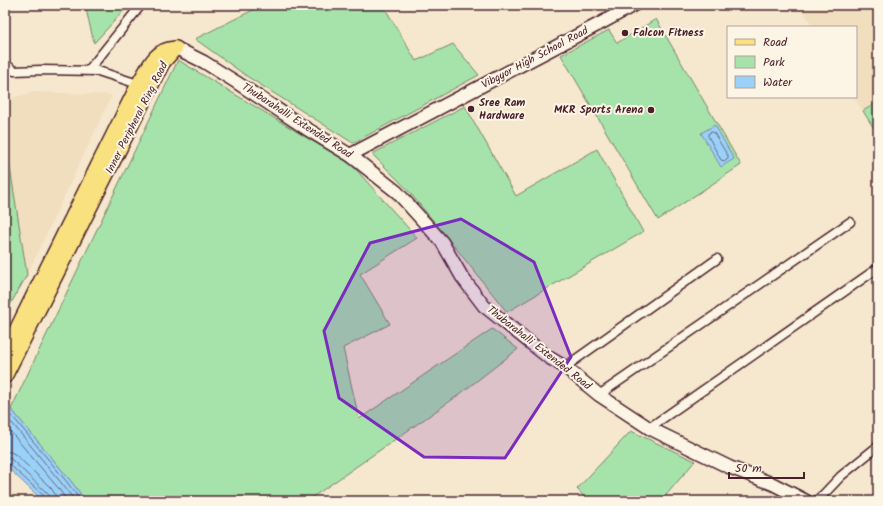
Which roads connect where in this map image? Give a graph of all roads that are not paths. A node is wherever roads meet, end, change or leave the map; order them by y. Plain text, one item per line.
1 (141, 5) edge
2 (634, 5) edge
3 (176, 48) joint
4 (158, 60) junction
5 (5, 63) edge
6 (88, 71) junction
7 (138, 84) junction
8 (350, 155) junction
9 (850, 222) dead end
10 (717, 259) dead end
11 (878, 268) edge
12 (5, 352) edge
13 (565, 367) junction
14 (5, 377) edge
15 (599, 395) junction
16 (649, 428) junction
17 (878, 446) edge
18 (806, 501) edge
19 (816, 501) edge

1 - 6 street
2 - 8 street, Vibgyor High School Road
3 - 4 main road, Inner Peripheral Ring Road
3 - 8 street, Thubarahalli Extended Road
4 - 7 main road, Inner Peripheral Ring Road
4 - 14 main road, Inner Peripheral Ring Road
5 - 6 street
6 - 7 street
7 - 12 main road, Inner Peripheral Ring Road
8 - 13 street, Thubarahalli Extended Road
9 - 15 street
10 - 13 street
11 - 16 street
13 - 15 street, Thubarahalli Extended Road
15 - 16 street, Thubarahalli Extended Road
16 - 18 street, Thubarahalli Extended Road
17 - 19 street

